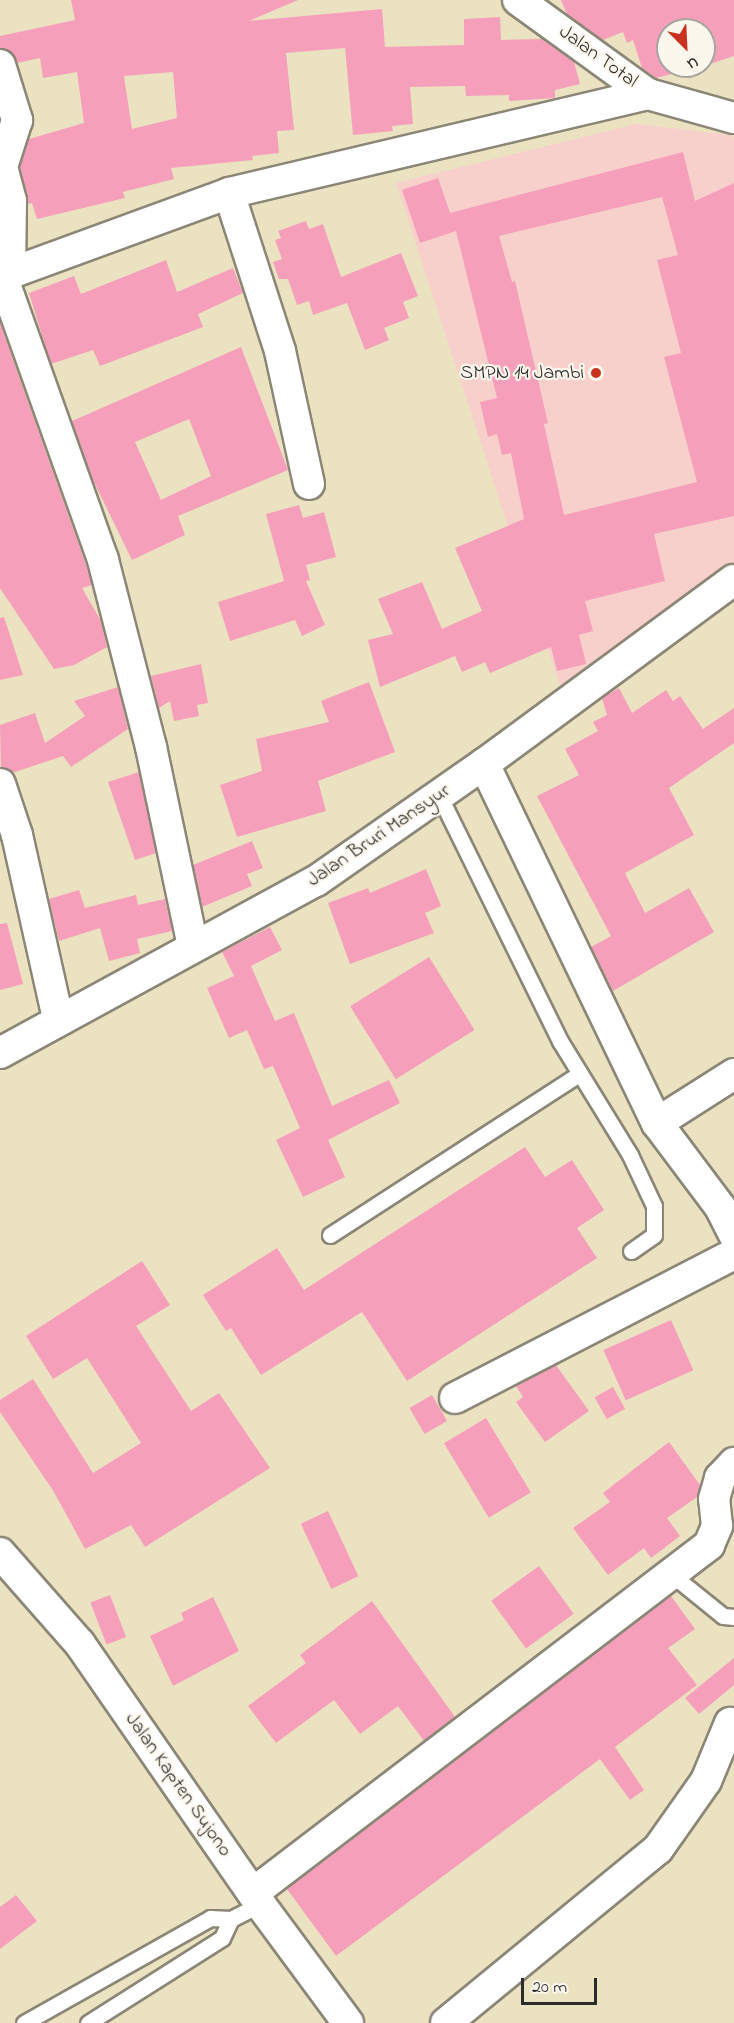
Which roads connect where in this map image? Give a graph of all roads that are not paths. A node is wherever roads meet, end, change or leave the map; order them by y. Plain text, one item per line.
1 (518, 0) edge
2 (0, 65) edge
3 (648, 94) junction
4 (734, 117) edge
5 (229, 193) junction
6 (4, 275) edge
7 (309, 484) dead end
8 (734, 580) edge
9 (484, 764) junction
10 (0, 784) edge
11 (439, 795) junction
12 (8, 838) edge
13 (193, 947) junction
14 (57, 1019) junction
15 (0, 1053) edge
16 (579, 1074) junction
17 (734, 1074) edge
18 (657, 1123) junction
19 (330, 1235) dead end
20 (734, 1235) edge
21 (631, 1251) dead end
22 (734, 1254) edge
23 (455, 1398) dead end
24 (734, 1463) edge
25 (0, 1553) edge
26 (671, 1574) junction
27 (734, 1617) edge
28 (730, 1723) dead end
29 (257, 1899) junction
30 (231, 1919) junction
31 (123, 1968) junction
32 (137, 1990) junction
33 (24, 2023) edge
34 (87, 2023) edge
35 (348, 2023) edge
36 (446, 2023) edge

1 - 3 street, Jalan Total
2 - 6 street
3 - 4 street
3 - 5 street
5 - 6 street
5 - 7 street
6 - 13 street
8 - 9 street, Jalan Bruri Mansyur
9 - 11 street, Jalan Bruri Mansyur
9 - 18 street
10 - 12 street
11 - 13 street, Jalan Bruri Mansyur
11 - 16 lane
12 - 14 street
13 - 14 street, Jalan Bruri Mansyur
14 - 15 street, Jalan Bruri Mansyur
16 - 19 lane
16 - 21 lane
17 - 18 street
18 - 20 street
22 - 23 street
24 - 26 street
25 - 29 street, Jalan Kapten Sujono
26 - 27 lane
26 - 29 street
28 - 36 street
29 - 30 lane
29 - 35 street, Jalan Kapten Sujono
30 - 31 lane
30 - 32 lane
31 - 32 lane
31 - 33 lane
32 - 34 lane

